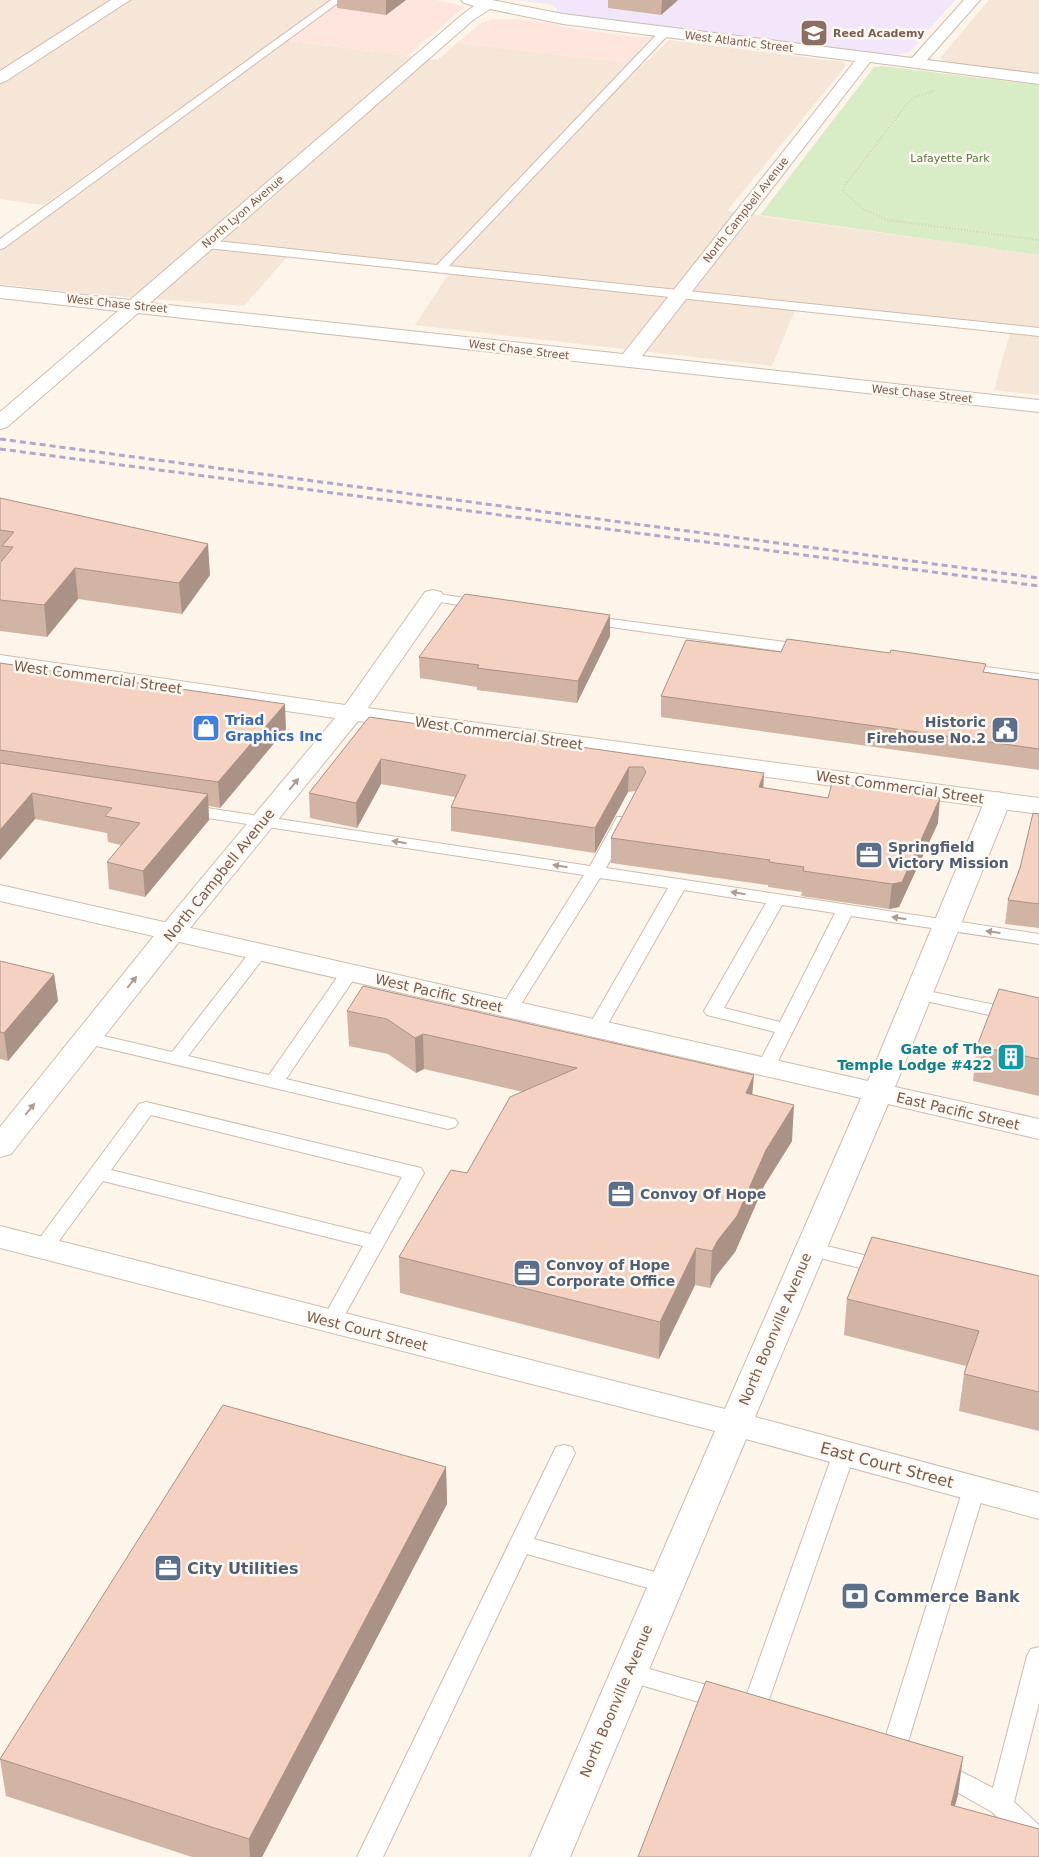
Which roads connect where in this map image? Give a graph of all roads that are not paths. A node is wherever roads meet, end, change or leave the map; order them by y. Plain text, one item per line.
1 (122, 0) edge
2 (337, 0) edge
3 (544, 0) edge
4 (972, 0) edge
5 (475, 1) edge
6 (524, 6) edge
7 (665, 32) junction
8 (865, 58) junction
9 (915, 64) junction
10 (0, 78) edge
11 (1039, 79) edge
12 (207, 244) junction
13 (0, 245) edge
14 (441, 268) junction
15 (0, 292) edge
16 (681, 294) junction
17 (135, 306) junction
18 (1039, 332) edge
19 (627, 362) junction
20 (1039, 406) edge
21 (0, 423) edge
22 (433, 598) joint
23 (497, 607) edge
24 (573, 618) edge
25 (824, 652) edge
26 (0, 662) edge
27 (949, 668) edge
28 (1039, 679) edge
29 (352, 713) junction
30 (998, 800) junction
31 (632, 805) edge
32 (1039, 806) edge
33 (171, 807) edge
34 (263, 821) junction
35 (595, 872) junction
36 (679, 884) junction
37 (0, 893) edge
38 (777, 899) junction
39 (845, 910) junction
40 (947, 925) junction
41 (172, 932) junction
42 (1039, 938) edge
43 (259, 952) junction
44 (349, 973) junction
45 (918, 994) junction
46 (508, 1009) junction
47 (1039, 1020) edge
48 (596, 1028) junction
49 (786, 1029) junction
50 (87, 1038) junction
51 (176, 1059) junction
52 (766, 1067) junction
53 (274, 1082) junction
54 (878, 1093) junction
55 (448, 1123) dead end
56 (1039, 1129) edge
57 (0, 1148) edge
58 (98, 1172) junction
59 (0, 1237) edge
60 (375, 1242) junction
61 (43, 1248) junction
62 (810, 1249) junction
63 (906, 1272) edge
64 (331, 1322) junction
65 (734, 1424) junction
66 (564, 1453) dead end
67 (844, 1453) junction
68 (974, 1489) junction
69 (1039, 1506) edge
70 (521, 1544) junction
71 (666, 1584) junction
72 (1039, 1656) edge
73 (628, 1672) junction
74 (1001, 1805) junction
75 (1039, 1841) edge
76 (370, 1857) edge
77 (550, 1857) edge

1 - 10 street
2 - 13 lane
3 - 6 street
4 - 9 street
5 - 6 street, West Atlantic Street
5 - 12 street, North Lyon Avenue
6 - 7 street, West Atlantic Street
7 - 8 street, West Atlantic Street
7 - 14 lane
8 - 9 street, West Atlantic Street
8 - 16 street, North Campbell Avenue
9 - 11 street, West Atlantic Street
12 - 14 lane
12 - 17 street, North Lyon Avenue
14 - 16 lane
15 - 17 street, West Chase Street
16 - 18 lane
16 - 19 street, North Campbell Avenue
17 - 19 street, West Chase Street
17 - 21 street, North Lyon Avenue
19 - 20 street, West Chase Street
22 - 23 lane
22 - 29 street, North Campbell Avenue
24 - 25 lane
26 - 29 street, West Commercial Street
27 - 28 lane
29 - 30 street, West Commercial Street
34 -> 29 street, North Campbell Avenue
30 - 32 street, West Commercial Street
30 - 40 street, North Boonville Avenue
31 - 35 lane
33 - 34 lane
35 -> 34 lane
34 - 41 street, North Campbell Avenue
35 - 36 lane
35 - 46 lane
38 -> 36 lane
36 - 48 lane
37 - 41 street, West Pacific Street
38 - 39 lane
38 - 49 lane
40 -> 39 lane
39 - 49 lane
42 -> 40 lane
40 - 45 street, North Boonville Avenue
41 - 43 street, West Pacific Street
50 -> 41 street, North Campbell Avenue
43 - 44 street, West Pacific Street
43 - 51 lane
44 - 46 street, West Pacific Street
44 - 53 lane
45 - 47 lane
45 - 54 street, North Boonville Avenue
46 - 48 street, West Pacific Street
48 - 52 street, West Pacific Street
49 - 52 lane
50 - 51 lane
57 -> 50 street, North Campbell Avenue
51 - 53 lane
52 - 54 street, West Pacific Street
53 - 55 lane
54 - 56 street, East Pacific Street
54 - 62 street, North Boonville Avenue
58 - 60 lane
58 - 60 lane
58 - 61 lane
59 - 61 street, West Court Street
60 - 64 lane
61 - 64 street, West Court Street
62 - 63 lane
62 - 65 street, North Boonville Avenue
64 - 65 street, West Court Street
65 - 67 street, East Court Street
65 - 71 street, North Boonville Avenue
66 - 70 lane
67 - 68 street, East Court Street
67 - 73 lane
68 - 69 street, East Court Street
68 - 74 lane
70 - 71 lane
70 - 76 lane
71 - 73 street, North Boonville Avenue
72 - 74 lane
73 - 77 street, North Boonville Avenue
74 - 75 lane

